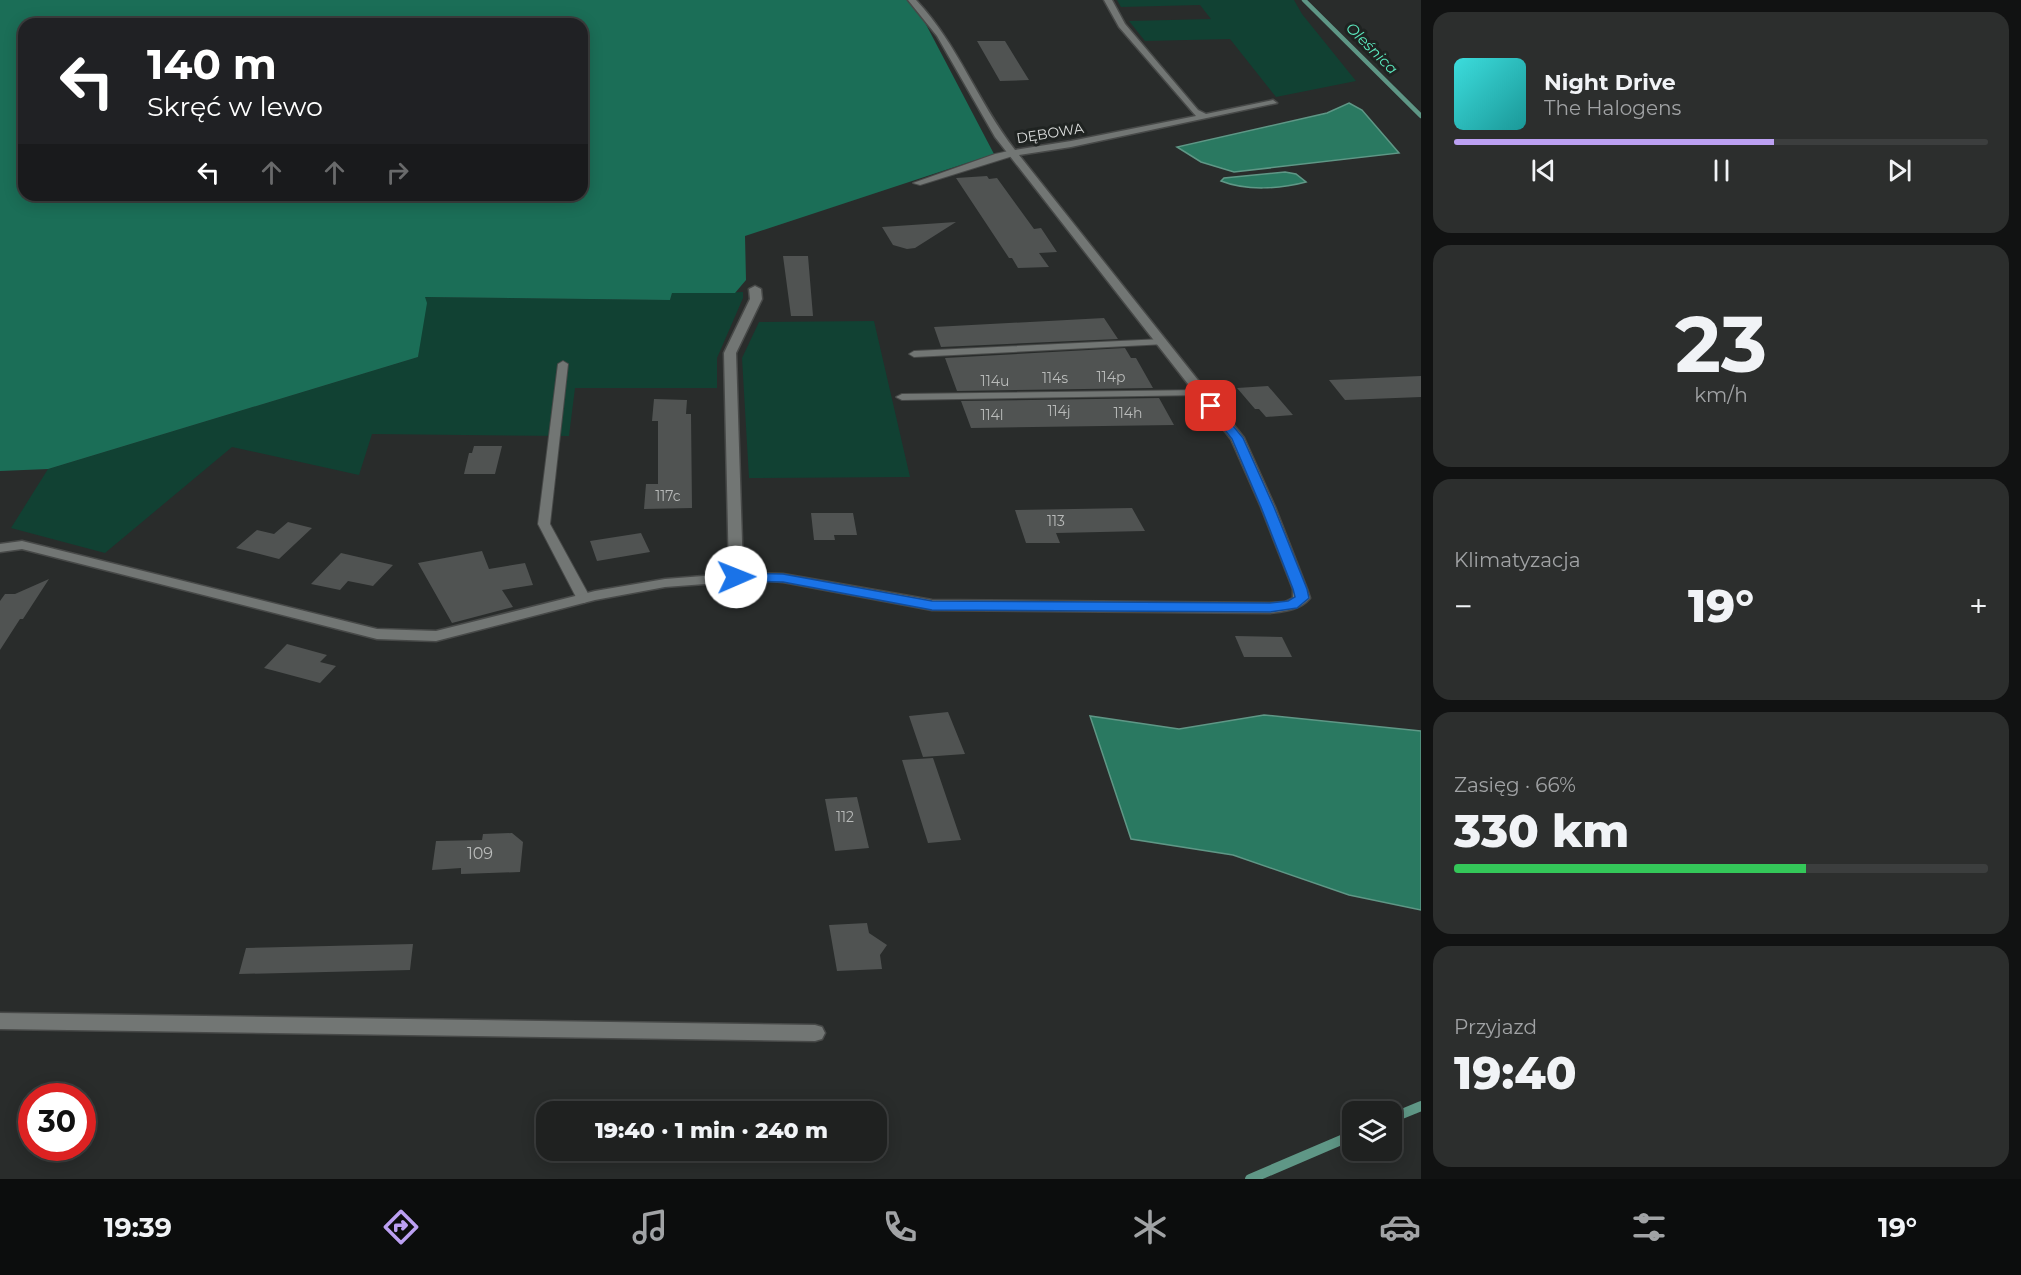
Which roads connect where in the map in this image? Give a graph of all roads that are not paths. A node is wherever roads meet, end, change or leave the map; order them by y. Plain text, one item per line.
1 (912, 0) edge
2 (1108, 0) edge
3 (1273, 103) dead end
4 (1205, 117) junction
5 (1013, 153) junction
6 (917, 183) dead end
7 (755, 289) dead end
8 (1162, 342) junction
9 (914, 354) dead end
10 (563, 364) dead end
11 (1200, 393) junction
12 (902, 396) dead end
13 (0, 548) edge
14 (736, 577) junction
15 (584, 599) junction
16 (0, 1021) edge
17 (815, 1033) dead end

1 - 5 street, DĘBOWA
2 - 4 street
3 - 4 street, DĘBOWA
4 - 5 street, DĘBOWA
5 - 6 lane
5 - 8 street
7 - 14 street
8 - 9 lane
8 - 11 street
10 - 15 lane
11 - 12 lane
11 - 14 street
13 - 15 street
14 - 15 street
16 - 17 street

